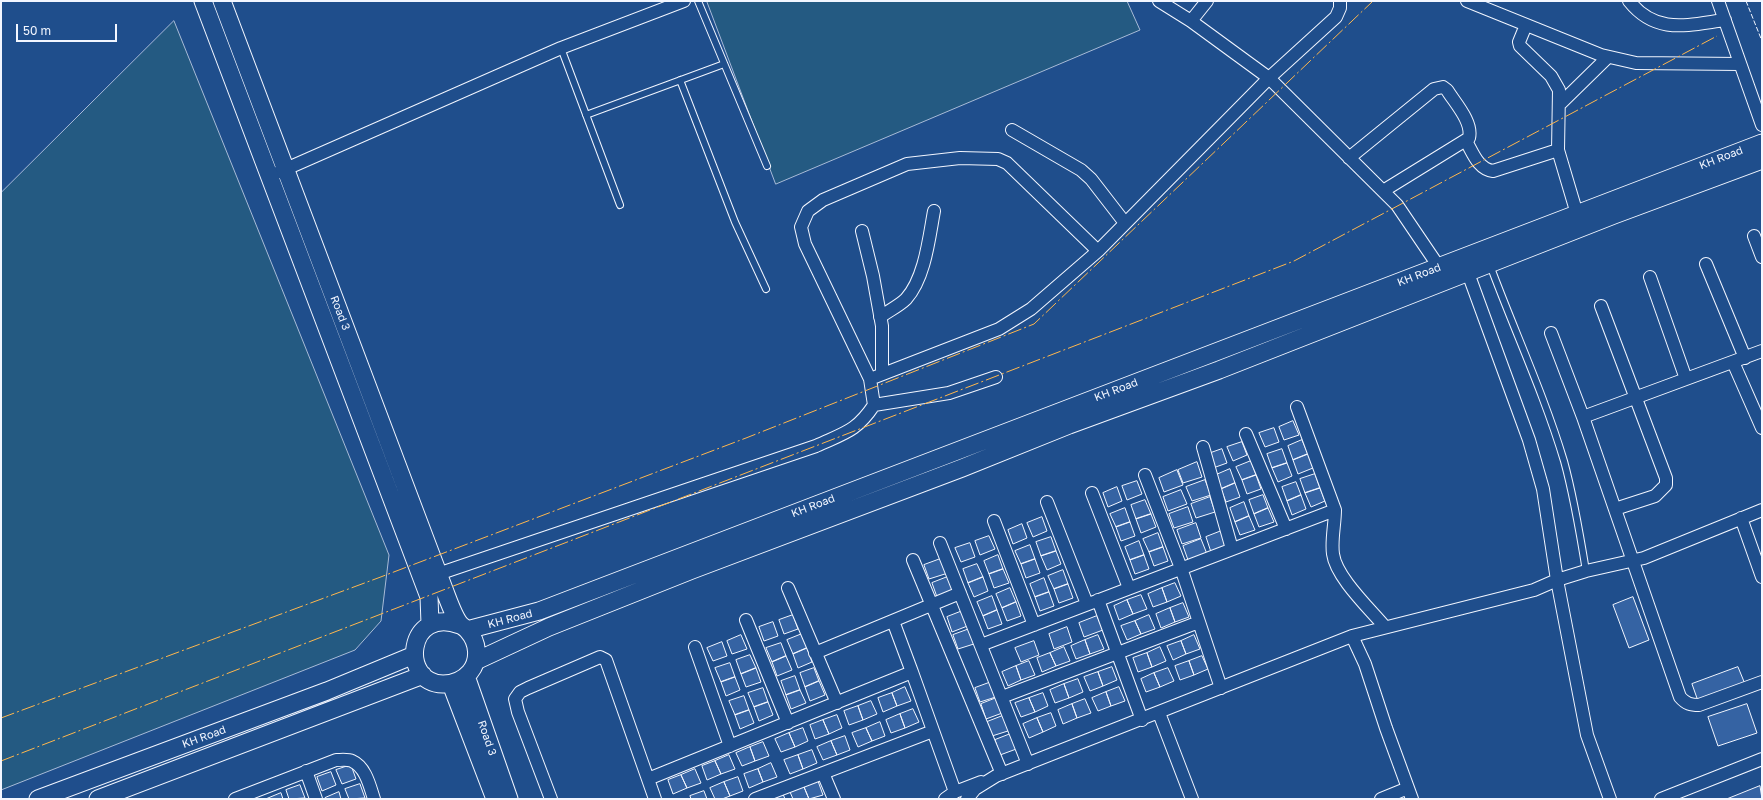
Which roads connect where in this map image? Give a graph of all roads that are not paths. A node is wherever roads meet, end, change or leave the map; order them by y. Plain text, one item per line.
1 (203, 1) edge
2 (222, 1) edge
3 (684, 1) edge
4 (698, 1) edge
5 (1159, 1) edge
6 (1207, 1) edge
7 (1340, 1) edge
8 (1466, 1) edge
9 (1629, 1) edge
10 (1718, 1) edge
11 (1725, 20) junction
12 (1191, 21) junction
13 (1526, 25) junction
14 (562, 48) junction
15 (1608, 57) junction
16 (724, 64) junction
17 (1740, 64) junction
18 (1269, 78) junction
19 (680, 80) junction
20 (1560, 104) junction
21 (586, 115) junction
22 (1762, 125) edge
23 (1012, 130) dead end
24 (1466, 141) junction
25 (1762, 143) edge
26 (1558, 150) junction
27 (1349, 158) junction
28 (1762, 160) edge
29 (767, 166) dead end
30 (285, 169) junction
31 (270, 176) junction
32 (1383, 191) junction
33 (620, 205) dead end
34 (934, 211) dead end
35 (1577, 214) junction
36 (1125, 224) junction
37 (862, 231) dead end
38 (1754, 236) dead end
39 (1098, 251) junction
40 (1762, 257) edge
41 (1490, 264) junction
42 (1706, 264) dead end
43 (1465, 266) junction
44 (1439, 267) junction
45 (1650, 277) dead end
46 (766, 289) dead end
47 (1601, 306) dead end
48 (880, 317) junction
49 (1551, 333) dead end
50 (1762, 351) edge
51 (1744, 358) junction
52 (1733, 362) junction
53 (882, 374) junction
54 (996, 377) dead end
55 (870, 379) junction
56 (1686, 379) junction
57 (1634, 399) junction
58 (874, 405) junction
59 (1297, 407) dead end
60 (1583, 417) junction
61 (1762, 428) edge
62 (1246, 434) dead end
63 (1203, 447) dead end
64 (1145, 475) dead end
65 (1092, 493) dead end
66 (1047, 502) dead end
67 (1615, 509) junction
68 (1335, 510) junction
69 (1762, 510) edge
70 (1741, 518) junction
71 (994, 521) dead end
72 (1286, 529) junction
73 (940, 543) dead end
74 (1232, 549) junction
75 (913, 560) dead end
76 (1633, 560) junction
77 (1181, 568) junction
78 (1586, 571) junction
79 (438, 574) junction
80 (1762, 577) edge
81 (1557, 580) junction
82 (788, 588) dead end
83 (1129, 588) junction
84 (960, 593) junction
85 (1093, 602) junction
86 (932, 605) junction
87 (746, 620) dead end
88 (893, 621) junction
89 (1199, 622) junction
90 (430, 624) junction
91 (1034, 624) junction
92 (464, 627) junction
93 (1385, 627) junction
94 (1352, 636) junction
95 (981, 644) junction
96 (695, 646) dead end
97 (815, 652) junction
98 (1117, 653) junction
99 (414, 655) junction
100 (476, 661) junction
101 (912, 672) junction
102 (423, 675) junction
103 (459, 680) junction
104 (1762, 682) edge
105 (1221, 688) junction
106 (1002, 697) junction
107 (837, 703) junction
108 (1159, 713) junction
109 (1142, 720) junction
110 (788, 723) junction
111 (933, 731) junction
112 (730, 746) junction
113 (1762, 759) edge
114 (1028, 764) junction
115 (306, 772) junction
116 (823, 773) junction
117 (999, 775) junction
118 (648, 779) junction
119 (955, 792) junction
120 (1410, 794) edge
121 (253, 796) edge
122 (38, 799) edge
123 (98, 799) edge
124 (235, 799) edge
125 (316, 799) edge
126 (374, 799) edge
127 (495, 799) edge
128 (509, 799) edge
129 (552, 799) edge
130 (655, 799) edge
131 (755, 799) edge
132 (834, 799) edge
133 (945, 799) edge
134 (967, 799) edge
135 (1192, 799) edge
136 (1381, 799) edge
137 (1609, 799) edge
138 (1661, 799) edge

1 - 31 main road, Road 3
2 - 30 main road, Road 3
3 - 14 street
4 - 16 lane
5 - 12 street
6 - 12 street
7 - 18 street
8 - 13 street
9 - 11 street
10 - 11 street
11 - 17 street
12 - 18 street
13 - 15 street
13 - 20 street
14 - 21 lane
14 - 30 street
15 - 17 street
15 - 20 street
16 - 19 lane
16 - 29 lane
17 - 22 street
18 - 27 street
18 - 36 street
19 - 21 lane
19 - 46 lane
20 - 26 street
21 - 33 lane
23 - 36 street
24 - 26 street
24 - 27 street
24 - 32 street
25 - 35 main road, KH Road
26 - 35 street
27 - 32 street
28 - 41 main road, KH Road
30 - 31 street
30 - 79 main road, Road 3
31 - 90 main road, Road 3
32 - 44 street
34 - 48 street
35 - 43 main road, KH Road
36 - 39 street
37 - 48 street
38 - 40 street
39 - 53 street
39 - 55 street
41 - 43 main road, KH Road
41 - 78 lane
42 - 51 street
43 - 44 main road, KH Road
43 - 81 street
43 - 100 main road, KH Road
44 - 92 main road, KH Road
45 - 56 street
47 - 57 street
48 - 53 street
49 - 60 street
50 - 51 street
51 - 52 street
52 - 56 street
52 - 61 street
53 - 55 street
54 - 58 street
55 - 58 street
56 - 57 street
57 - 60 street
57 - 67 street
58 - 79 street
59 - 68 street
60 - 67 street
62 - 72 street
63 - 74 street
64 - 77 street
65 - 83 street
66 - 85 street
67 - 76 street
68 - 72 street
68 - 93 street
69 - 70 street
70 - 76 street
70 - 80 street
71 - 91 street
72 - 74 street
73 - 84 street
74 - 77 street
75 - 86 street
76 - 78 street
76 - 104 street
77 - 83 street
77 - 89 street
78 - 81 street
79 - 92 main road, Road 3
81 - 93 street
81 - 137 street
82 - 97 street
83 - 85 street
84 - 86 street
84 - 95 street
85 - 91 street
85 - 98 street
86 - 88 street
86 - 117 street
87 - 110 street
88 - 97 street
88 - 101 street
89 - 98 street
89 - 105 street
90 - 92 main road
90 - 99 main road
91 - 95 street
92 - 100 main road
93 - 94 street
94 - 105 street
94 - 120 street
95 - 106 street
96 - 112 street
97 - 107 street
98 - 106 street
98 - 109 street
99 - 102 main road
99 - 122 main road, KH Road
100 - 103 main road
101 - 107 street
101 - 111 street
102 - 103 main road
102 - 123 main road, KH Road
103 - 127 main road, Road 3
103 - 128 main road, Road 3
105 - 108 street
106 - 114 street
107 - 110 street
108 - 109 street
108 - 135 street
109 - 114 street
110 - 112 street
111 - 116 street
111 - 119 street
112 - 118 street
113 - 138 street
114 - 117 street
115 - 121 street
115 - 125 street
115 - 126 street
116 - 131 street
116 - 132 street
117 - 119 street
117 - 134 street
118 - 129 street
118 - 130 street
119 - 133 street
120 - 136 street
121 - 124 street

